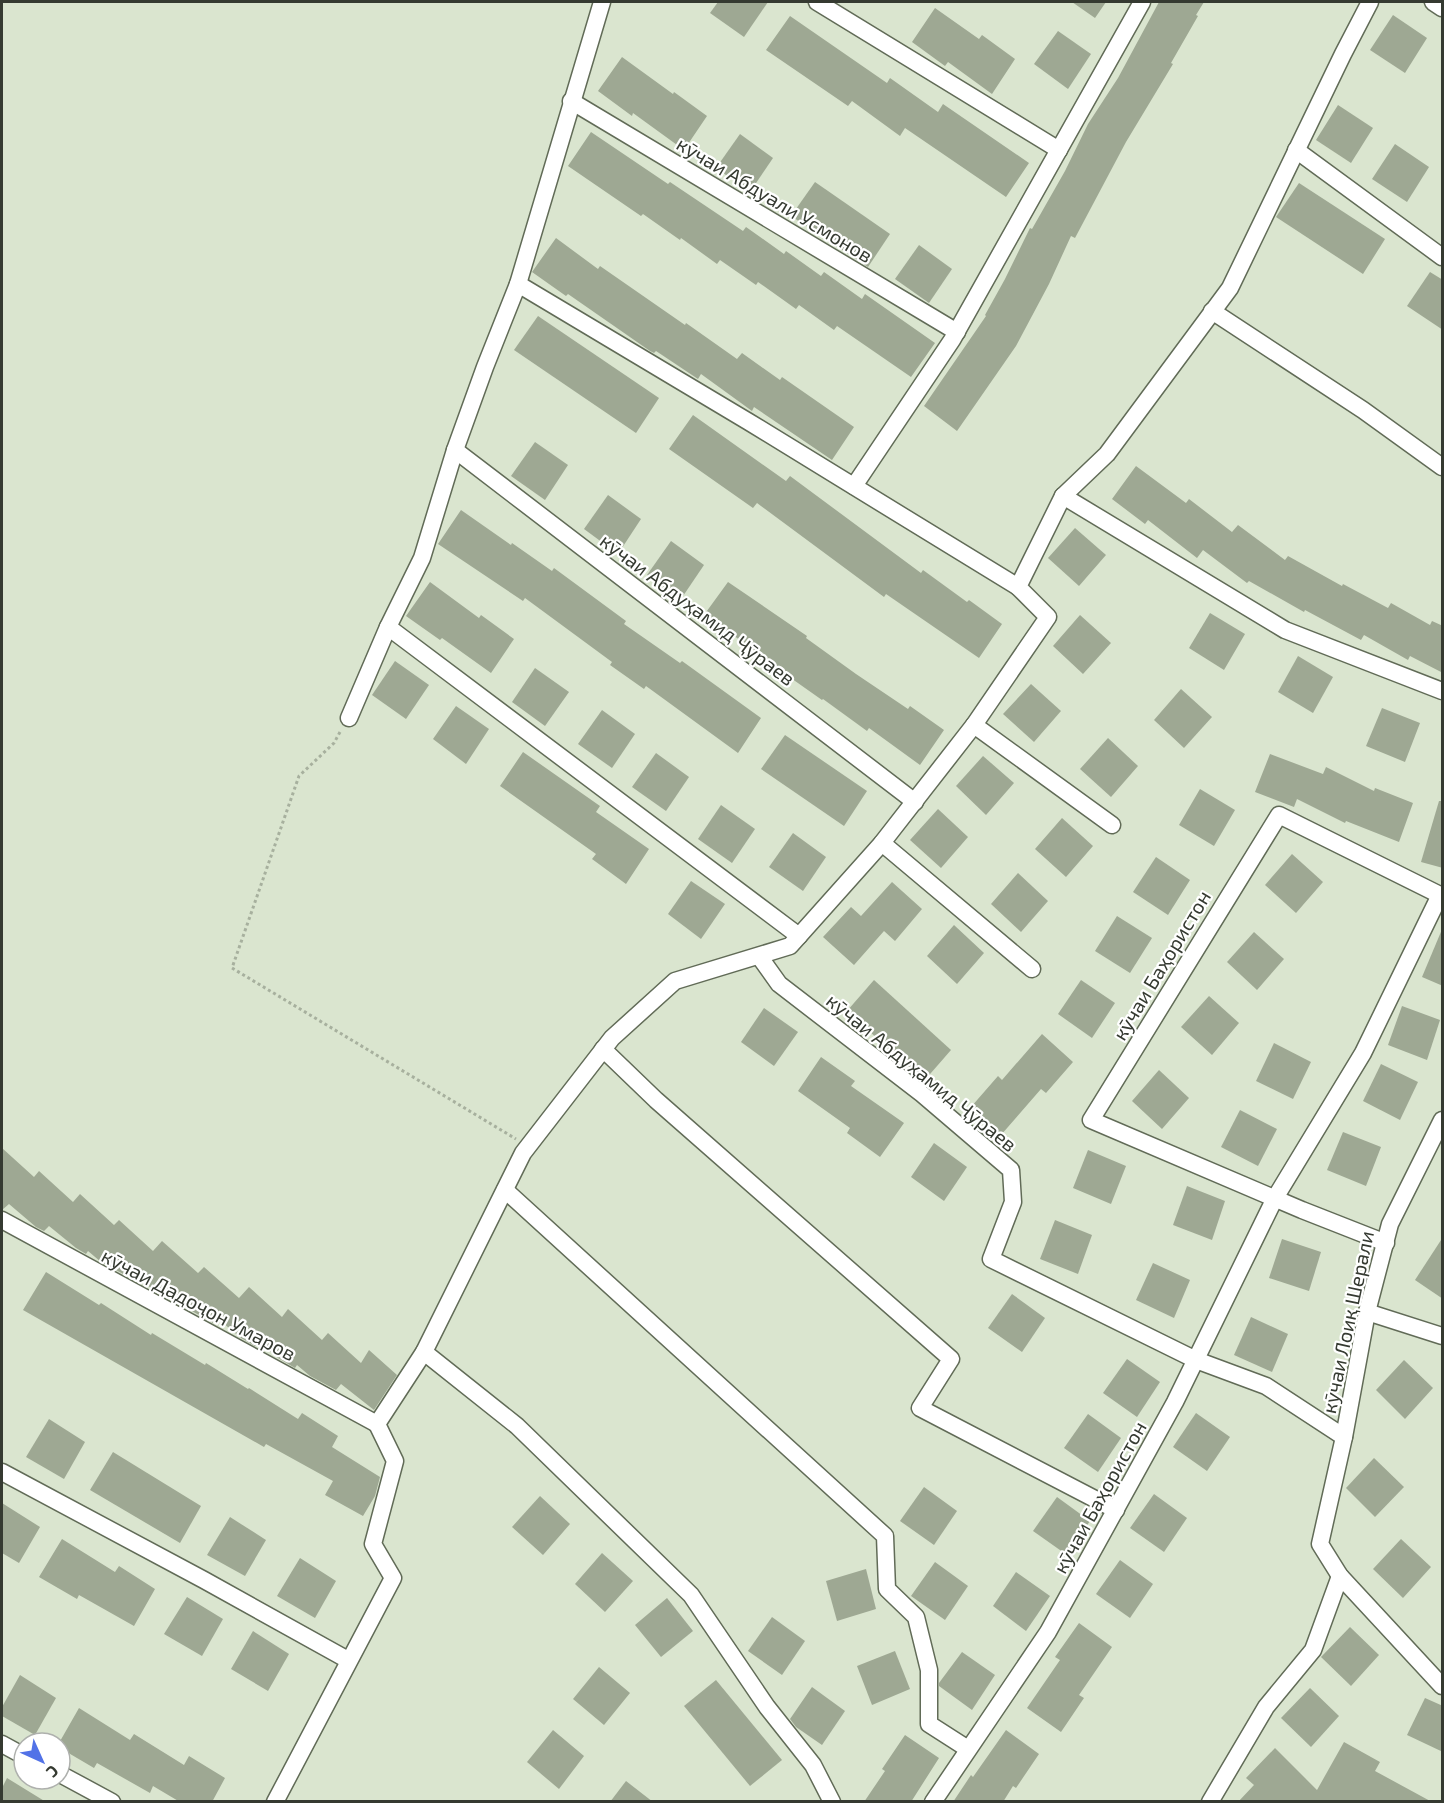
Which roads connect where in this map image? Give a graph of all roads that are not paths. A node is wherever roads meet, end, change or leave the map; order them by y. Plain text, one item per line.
1 (602, 2) edge
2 (818, 2) edge
3 (1142, 2) edge
4 (1370, 2) edge
5 (1433, 2) edge
6 (1443, 8) edge
7 (571, 101) junction
8 (1059, 150) junction
9 (1296, 150) junction
10 (1443, 257) edge
11 (518, 284) junction
12 (1212, 311) junction
13 (957, 332) junction
14 (455, 450) junction
15 (1443, 467) edge
16 (854, 486) junction
17 (1062, 496) junction
18 (1018, 587) junction
19 (388, 627) junction
20 (1443, 691) edge
21 (349, 718) road end
22 (974, 725) junction
23 (915, 802) junction
24 (1112, 825) dead end
25 (882, 843) junction
26 (1441, 895) edge
27 (799, 936) junction
28 (759, 956) junction
29 (1032, 969) dead end
30 (603, 1049) junction
31 (1443, 1120) edge
32 (505, 1190) junction
33 (1275, 1198) junction
34 (2, 1220) edge
35 (1386, 1243) junction
36 (1367, 1312) junction
37 (1443, 1336) edge
38 (424, 1352) junction
39 (1196, 1360) junction
40 (377, 1424) junction
41 (1344, 1437) junction
42 (2, 1472) edge
43 (1116, 1510) junction
44 (1340, 1576) junction
45 (348, 1660) junction
46 (1443, 1686) edge
47 (968, 1749) junction
48 (72, 1780) edge
49 (112, 1802) edge
50 (275, 1802) edge
51 (832, 1802) edge
52 (933, 1802) edge
53 (1210, 1802) edge

1 - 7 street
2 - 8 street
3 - 8 street
4 - 9 street
5 - 6 street
7 - 11 street
7 - 13 street, кӯчаи Абдуали Усмонов
8 - 13 street
9 - 10 street
9 - 12 street
11 - 14 street
11 - 16 street
12 - 15 street
12 - 17 street
13 - 16 street
14 - 19 street
14 - 23 street, кӯчаи Абдуҳамид Ҷӯраев
16 - 18 street
17 - 18 street
17 - 20 street
18 - 22 street
19 - 21 street
19 - 27 street
22 - 23 street
22 - 24 street
23 - 25 street
25 - 27 street
25 - 29 street
26 - 33 street, кӯчаи Баҳористон
26 - 33 street, кӯчаи Баҳористон
27 - 28 street
28 - 30 street
28 - 39 street, кӯчаи Абдуҳамид Ҷӯраев
30 - 32 street
30 - 43 street
31 - 35 street, кӯчаи Лоиқ Шерали
32 - 38 street
32 - 47 street
33 - 35 street, кӯчаи Баҳористон
33 - 39 street, кӯчаи Баҳористон
34 - 40 street, кӯчаи Дадоҷон Умаров
35 - 36 street, кӯчаи Лоиқ Шерали
36 - 37 street
36 - 41 street, кӯчаи Лоиқ Шерали
38 - 40 street
38 - 51 street
39 - 41 street
39 - 43 street, кӯчаи Баҳористон
40 - 45 street
41 - 44 street, кӯчаи Лоиқ Шерали
42 - 45 street
43 - 47 street, кӯчаи Баҳористон
44 - 46 street
44 - 53 street
45 - 50 street
47 - 52 street, кӯчаи Баҳористон
48 - 49 street

